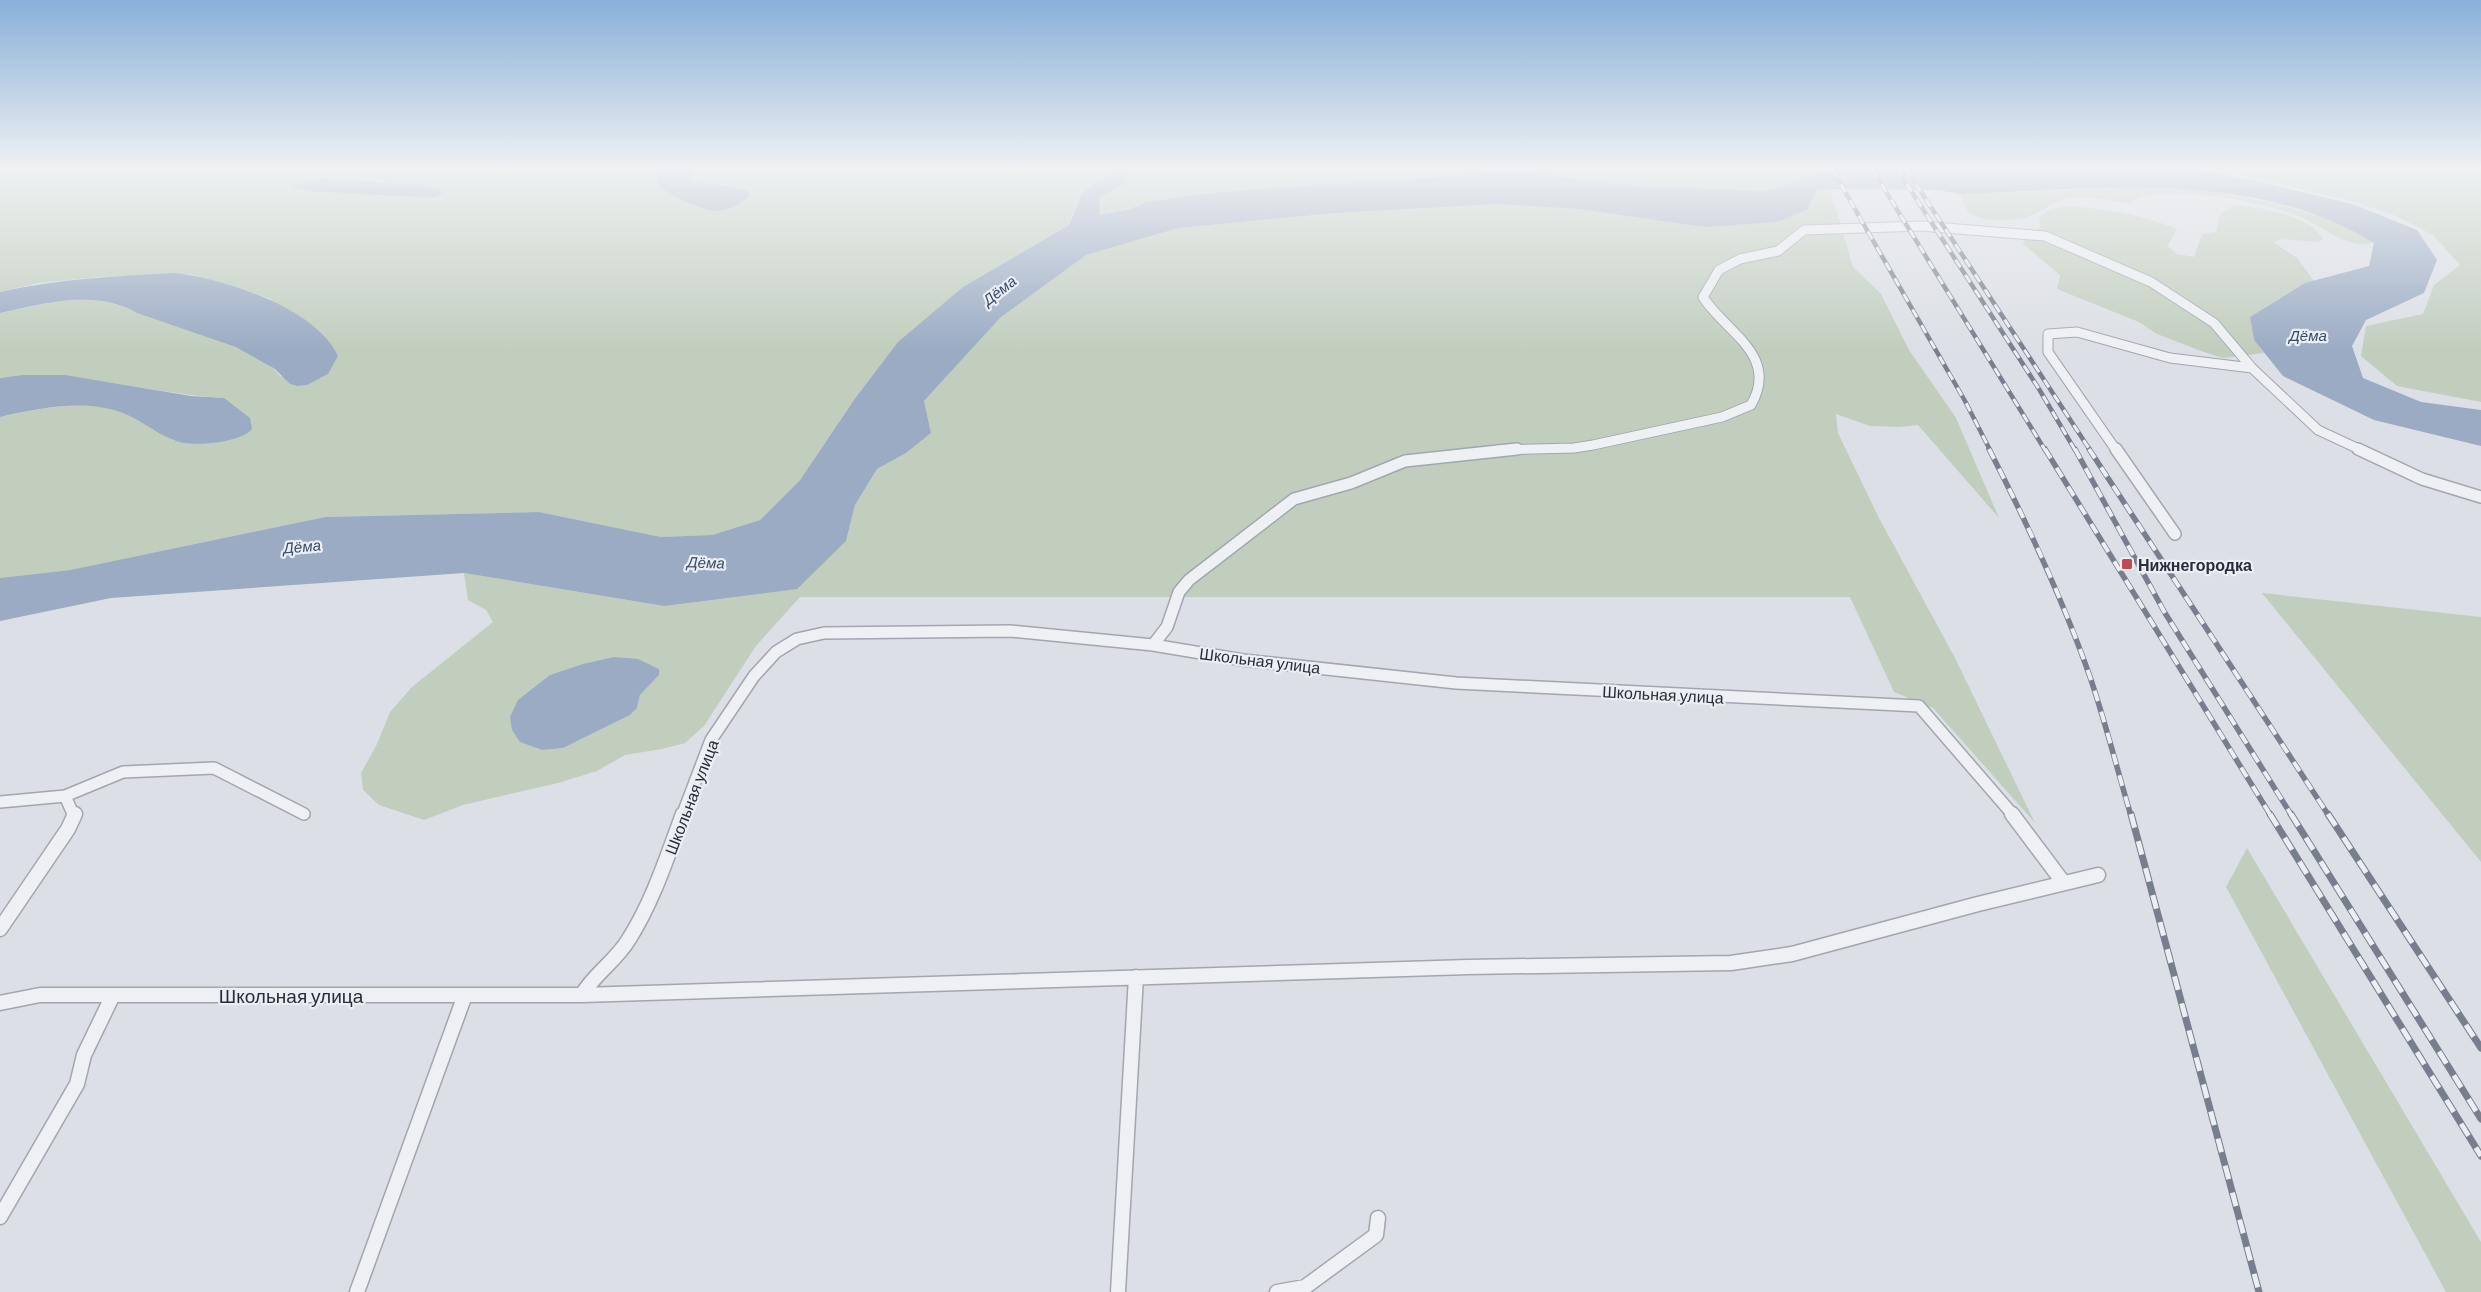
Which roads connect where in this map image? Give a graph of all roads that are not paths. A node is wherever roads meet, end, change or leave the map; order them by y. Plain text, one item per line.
1 (1812, 229) edge
2 (1962, 229) edge
3 (2252, 368) junction
4 (2481, 497) edge
5 (2175, 534) dead end
6 (1153, 645) junction
7 (65, 796) junction
8 (0, 802) edge
9 (304, 814) dead end
10 (2098, 875) dead end
11 (2063, 882) junction
12 (0, 929) edge
13 (1136, 977) junction
14 (112, 995) junction
15 (465, 995) junction
16 (582, 995) junction
17 (0, 1003) edge
18 (0, 1217) edge
19 (1378, 1218) dead end
20 (357, 1292) edge
21 (1118, 1292) edge
22 (1278, 1292) edge

1 - 6 street
2 - 3 street
3 - 4 street
3 - 5 street
6 - 11 street, Школьная улица
6 - 16 street, Школьная улица
7 - 8 street
7 - 9 street
7 - 12 street
10 - 11 street, Школьная улица
11 - 13 street, Школьная улица
13 - 16 street, Школьная улица
13 - 21 street
14 - 15 street, Школьная улица
14 - 17 street, Школьная улица
14 - 18 street
15 - 16 street, Школьная улица
15 - 20 street
19 - 22 street

